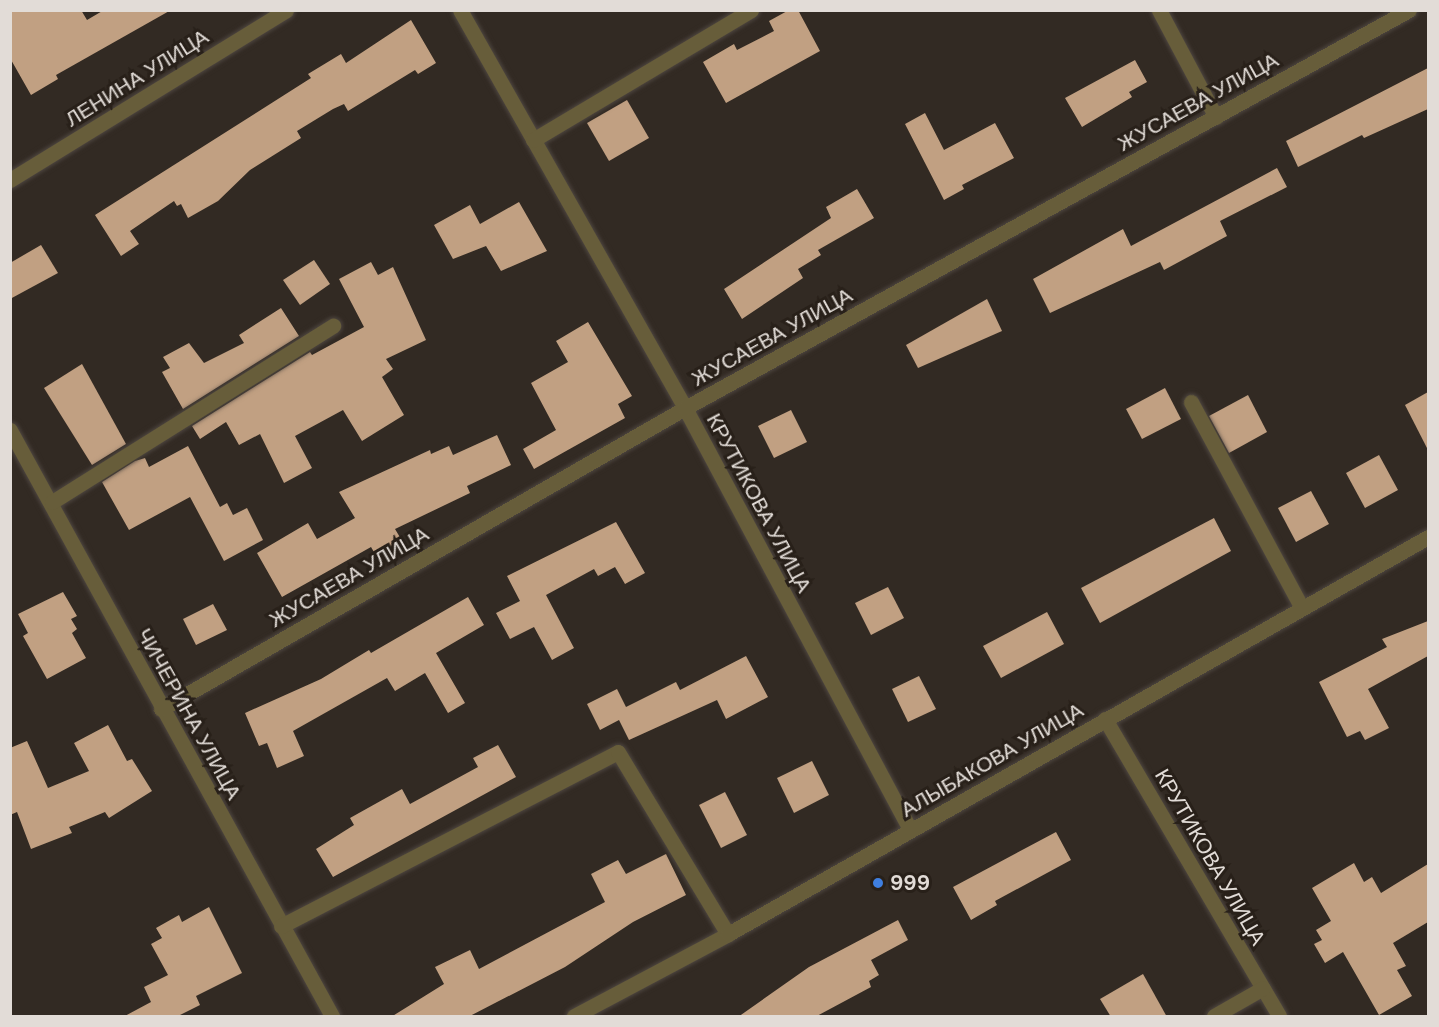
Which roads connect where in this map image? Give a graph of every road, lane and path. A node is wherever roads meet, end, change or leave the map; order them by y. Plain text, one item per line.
1 (286, 10) edge
2 (460, 10) edge
3 (751, 10) edge
4 (1159, 10) edge
5 (1409, 10) edge
6 (1216, 117) junction
7 (533, 140) junction
8 (10, 180) edge
9 (333, 326) dead end
10 (1191, 402) dead end
11 (685, 408) junction
12 (10, 430) edge
13 (52, 502) junction
14 (1428, 537) edge
15 (1302, 608) junction
16 (161, 709) junction
17 (1106, 719) junction
18 (910, 830) junction
19 (281, 926) junction
20 (728, 934) junction
21 (1263, 988) junction
22 (332, 1017) edge
23 (574, 1017) edge
24 (1214, 1017) edge
25 (1279, 1017) edge

1 - 8 street, ЛЕНИНА УЛИЦА
2 - 7 street, КРУТИКОВА УЛИЦА
3 - 7 street
4 - 6 street
5 - 6 street, ЖУСАЕВА УЛИЦА
6 - 11 street, ЖУСАЕВА УЛИЦА
7 - 11 street, КРУТИКОВА УЛИЦА
9 - 13 street
10 - 15 street
11 - 16 street, ЖУСАЕВА УЛИЦА
11 - 18 street, КРУТИКОВА УЛИЦА
12 - 13 street, ЧИЧЕРИНА УЛИЦА
13 - 16 street, ЧИЧЕРИНА УЛИЦА
14 - 15 street, АЛЫБАКОВА УЛИЦА
15 - 17 street, АЛЫБАКОВА УЛИЦА
16 - 19 street, ЧИЧЕРИНА УЛИЦА
17 - 18 street, АЛЫБАКОВА УЛИЦА
17 - 21 street, КРУТИКОВА УЛИЦА
18 - 20 street, АЛЫБАКОВА УЛИЦА
19 - 20 street
19 - 22 street, ЧИЧЕРИНА УЛИЦА
20 - 23 street, АЛЫБАКОВА УЛИЦА
21 - 24 street
21 - 25 street, КРУТИКОВА УЛИЦА

